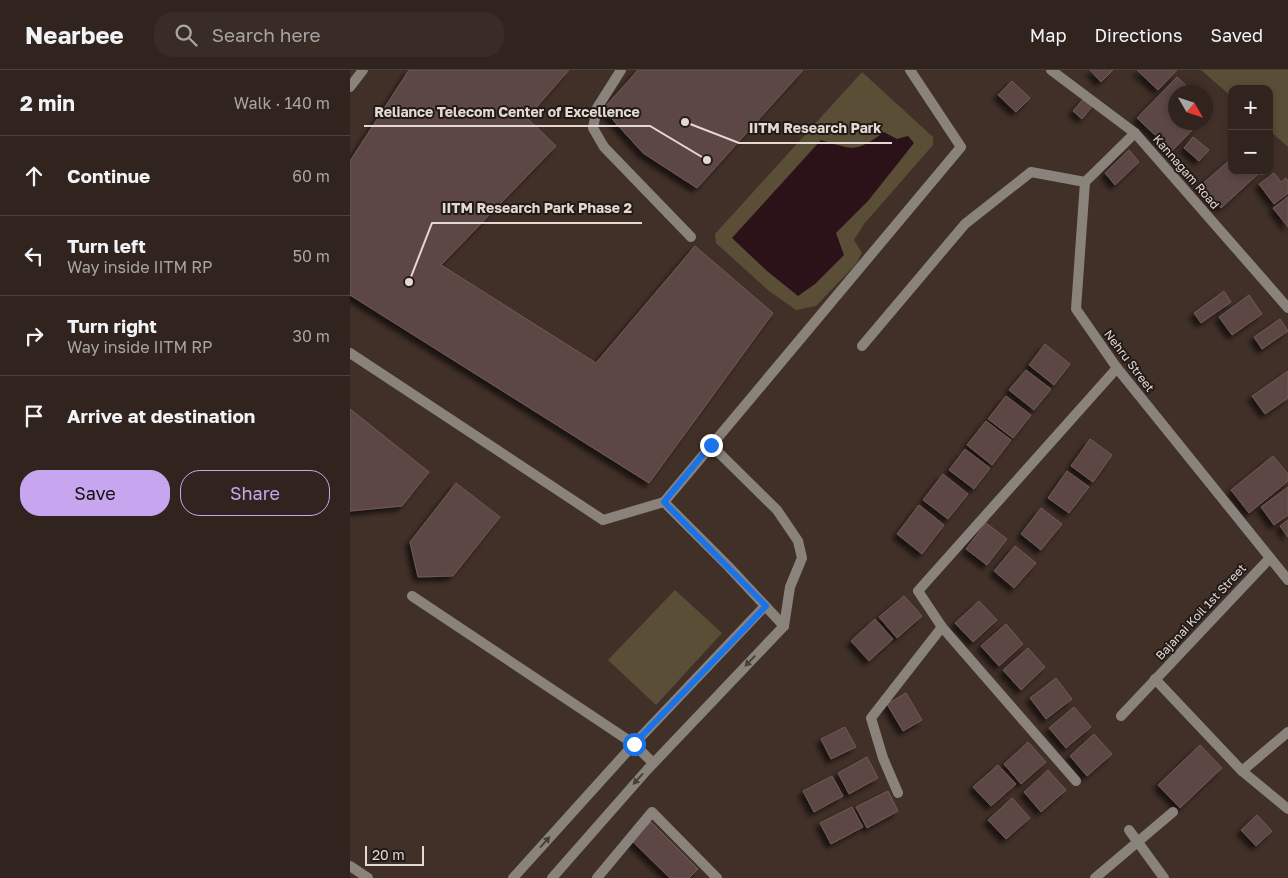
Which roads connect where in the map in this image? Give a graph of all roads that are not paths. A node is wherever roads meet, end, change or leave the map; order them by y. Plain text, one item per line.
1 (362, 70) edge
2 (621, 70) edge
3 (910, 70) edge
4 (1051, 70) edge
5 (350, 88) edge
6 (1135, 133) junction
7 (1086, 182) junction
8 (691, 237) dead end
9 (1288, 308) edge
10 (862, 346) dead end
11 (350, 353) edge
12 (1118, 368) junction
13 (711, 445) junction
14 (664, 502) junction
15 (1270, 558) junction
16 (1288, 580) edge
17 (412, 596) dead end
18 (766, 606) junction
19 (784, 626) junction
20 (942, 627) junction
21 (1155, 679) junction
22 (1121, 716) dead end
23 (1288, 732) edge
24 (634, 744) junction
25 (653, 763) junction
26 (1242, 771) junction
27 (1076, 781) dead end
28 (898, 793) dead end
29 (1288, 810) edge
30 (1173, 812) dead end
31 (1128, 830) dead end
32 (1138, 842) junction
33 (350, 866) edge
34 (368, 878) edge
35 (513, 878) edge
36 (552, 878) edge
37 (597, 878) edge
38 (717, 878) edge
39 (1095, 878) edge
40 (1164, 878) edge

1 - 5 street
2 - 8 street
3 - 13 street
4 - 6 street, Kannagam Road
6 - 7 street
6 - 9 street, Kannagam Road
7 - 10 street
7 - 12 street, Nehru Street
11 - 14 street
12 - 15 street, Nehru Street
12 - 20 street
13 - 14 street
13 - 19 street
14 - 18 street
15 - 16 street, Nehru Street
15 - 21 street, Bajanai Koil 1st Street
17 - 24 street
18 - 19 street
18 - 24 street
19 -> 25 street
20 - 27 street
20 - 28 street
21 - 22 street
21 - 26 street, Bajanai Koil 1st Street
23 - 26 street
24 - 25 street
35 -> 24 street
25 -> 36 street
26 - 29 street, Bajanai Koil 1st Street
30 - 32 street
31 - 32 street
32 - 39 street
32 - 40 street
33 - 34 street
37 - 38 street

